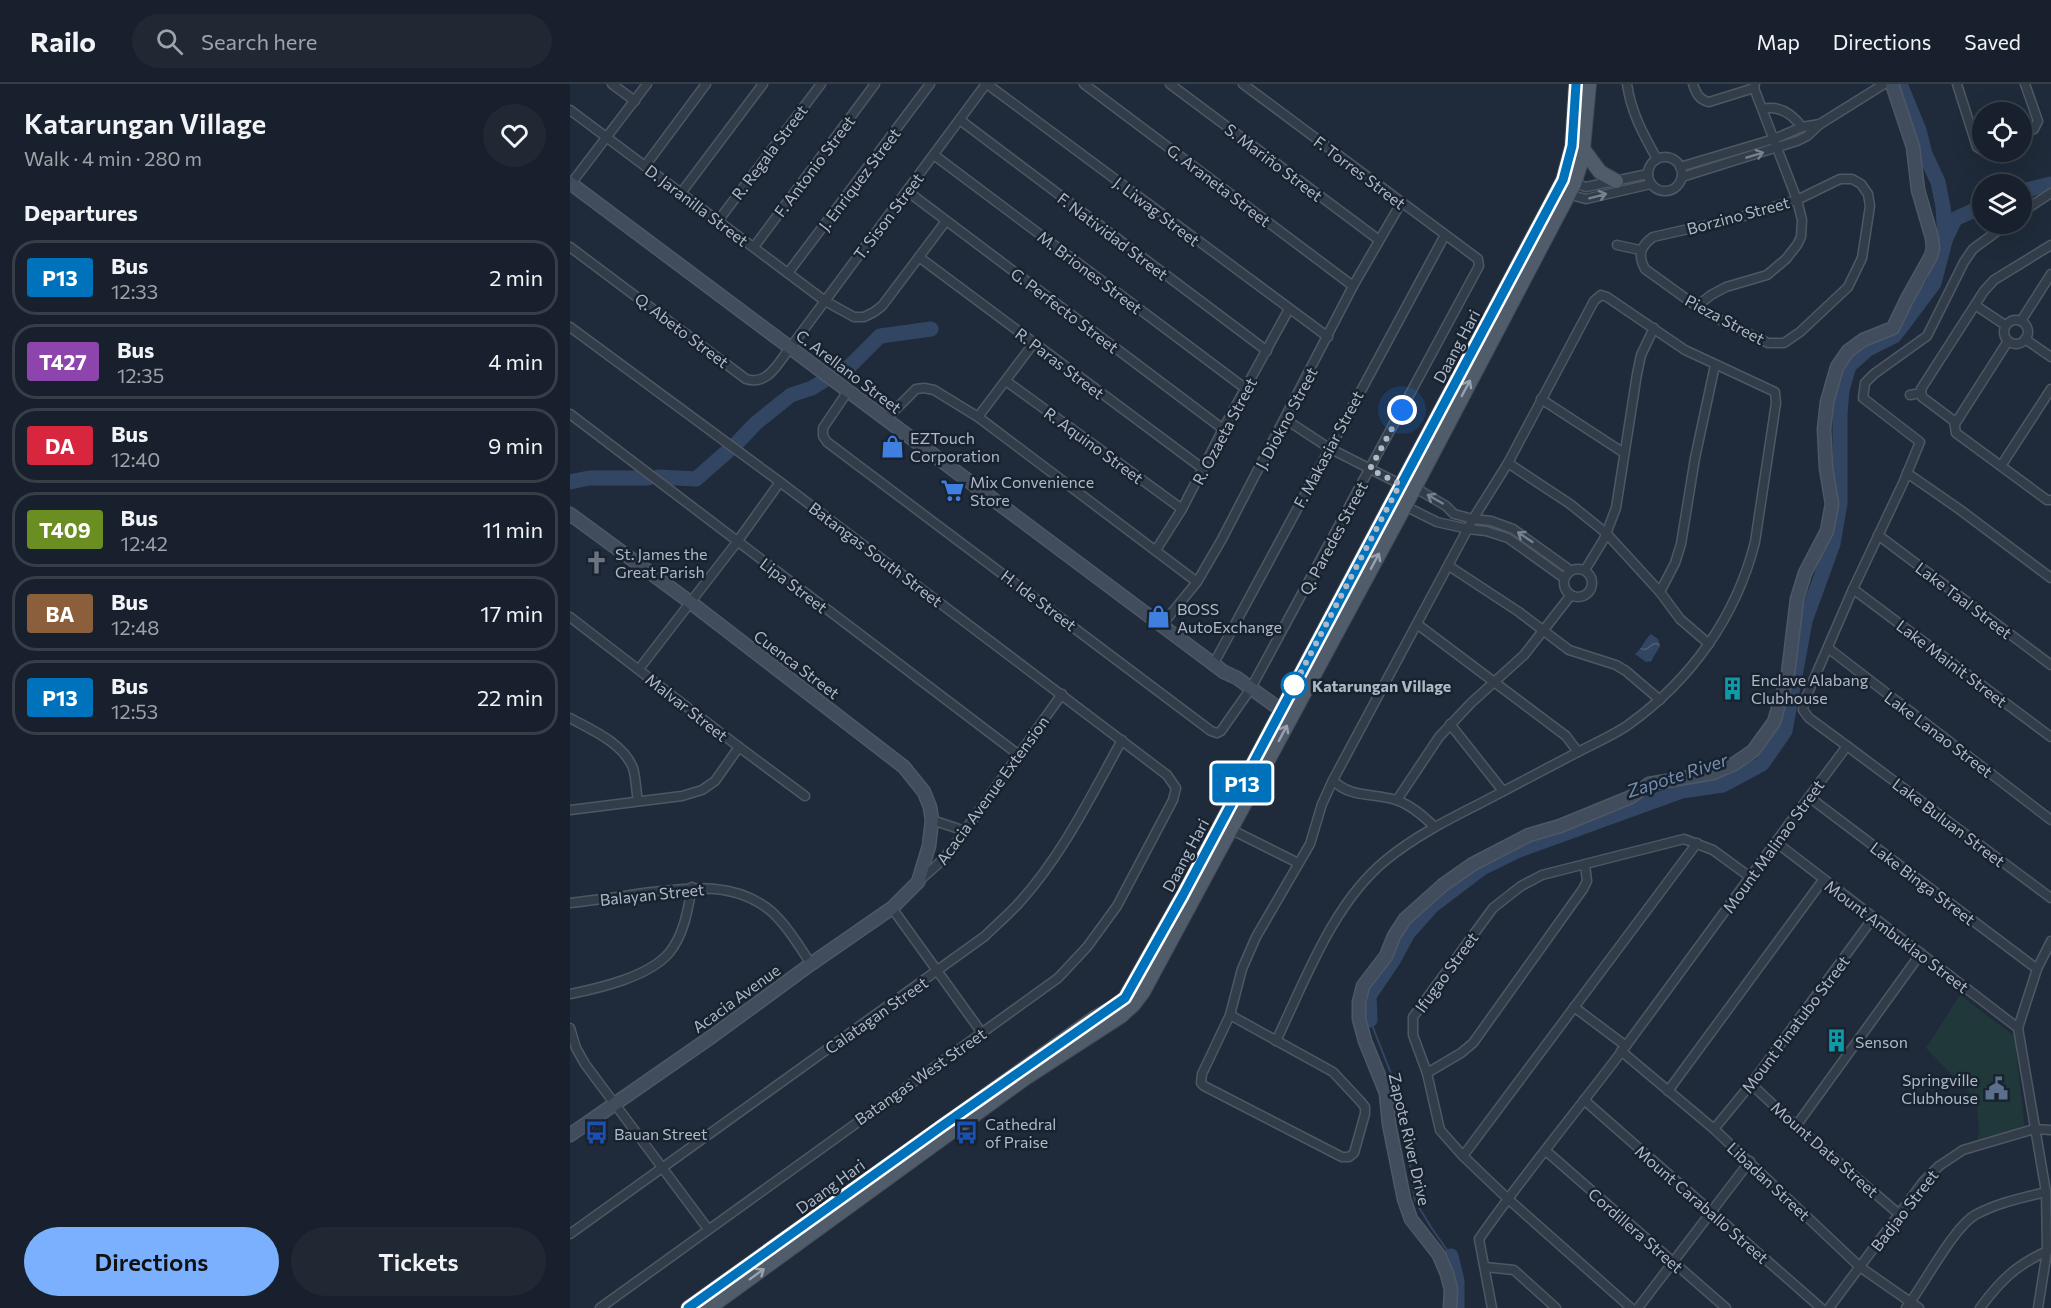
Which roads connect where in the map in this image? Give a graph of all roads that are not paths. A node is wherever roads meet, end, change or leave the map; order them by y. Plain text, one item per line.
1 (612, 84) edge
2 (647, 84) edge
3 (706, 84) edge
4 (763, 84) edge
5 (820, 84) edge
6 (875, 84) edge
7 (930, 84) edge
8 (986, 84) edge
9 (1084, 84) edge
10 (1170, 84) edge
11 (1243, 84) edge
12 (1576, 84) edge
13 (1589, 84) edge
14 (1627, 84) edge
15 (1693, 84) edge
16 (1884, 84) edge
17 (1892, 84) edge
18 (1957, 84) edge
19 (2025, 84) edge
20 (1755, 86) edge
21 (635, 101) junction
22 (2032, 102) edge
23 (2032, 103) edge
24 (1763, 109) junction
25 (570, 110) edge
26 (960, 120) junction
27 (1820, 124) junction
28 (1802, 128) junction
29 (2032, 130) edge
30 (1972, 131) edge
31 (607, 138) junction
32 (1774, 139) junction
33 (1777, 148) junction
34 (1583, 149) junction
35 (934, 155) junction
36 (1657, 159) junction
37 (645, 166) junction
38 (1680, 167) junction
39 (1648, 174) junction
40 (1682, 177) junction
41 (1616, 181) junction
42 (570, 184) edge
43 (1651, 184) junction
44 (1861, 184) joint
45 (1566, 187) junction
46 (907, 191) junction
47 (681, 193) junction
48 (2051, 193) edge
49 (1797, 200) junction
50 (1401, 203) junction
51 (2032, 205) edge
52 (718, 221) junction
53 (946, 221) junction
54 (1993, 234) edge
55 (1445, 235) junction
56 (1379, 240) junction
57 (1617, 244) dead end
58 (2051, 245) edge
59 (570, 247) edge
60 (754, 247) junction
61 (1640, 250) junction
62 (919, 257) junction
63 (1478, 259) joint
64 (788, 273) junction
65 (2051, 274) edge
66 (1353, 286) junction
67 (825, 301) junction
68 (1975, 305) junction
69 (1697, 306) junction
70 (1289, 309) junction
71 (2021, 321) junction
72 (2006, 325) junction
73 (570, 327) edge
74 (1654, 328) junction
75 (1328, 337) junction
76 (2025, 339) junction
77 (2008, 341) junction
78 (1033, 344) junction
79 (790, 348) junction
80 (1267, 351) junction
81 (2051, 357) edge
82 (1715, 365) junction
83 (1006, 381) junction
84 (1246, 389) junction
85 (2051, 389) edge
86 (848, 391) junction
87 (1921, 393) junction
88 (1910, 394) dead end
89 (1541, 399) junction
90 (570, 414) edge
91 (978, 417) junction
92 (886, 419) junction
93 (1285, 419) junction
94 (1955, 424) junction
95 (1223, 429) junction
96 (1329, 448) junction
97 (1624, 453) junction
98 (1508, 463) junction
99 (2001, 466) junction
100 (1202, 468) junction
101 (1370, 469) junction
102 (1907, 473) junction
103 (780, 482) junction
104 (1407, 486) junction
105 (2051, 500) edge
106 (1405, 506) junction
107 (1182, 509) junction
108 (570, 514) edge
109 (1473, 519) junction
110 (1468, 530) junction
111 (1606, 533) junction
112 (1878, 535) junction
113 (737, 542) junction
114 (1156, 550) junction
115 (1449, 567) junction
116 (1585, 570) junction
117 (1567, 574) junction
118 (2051, 578) edge
119 (1197, 582) junction
120 (1853, 589) junction
121 (1660, 592) junction
122 (1571, 596) junction
123 (690, 603) junction
124 (570, 617) edge
125 (1417, 624) junction
126 (1161, 626) junction
127 (1544, 630) junction
128 (1709, 644) junction
129 (1828, 648) junction
130 (2051, 665) edge
131 (639, 669) junction
132 (1219, 669) junction
133 (1494, 683) junction
134 (1249, 691) junction
135 (1062, 694) junction
136 (1660, 700) junction
137 (1279, 714) junction
138 (570, 718) edge
139 (1450, 724) junction
140 (2051, 737) edge
141 (1122, 740) junction
142 (1847, 746) junction
143 (739, 747) junction
144 (1578, 752) junction
145 (1019, 755) junction
146 (1333, 780) junction
147 (1176, 788) joint
148 (1503, 791) junction
149 (806, 796) dead end
150 (1809, 797) junction
151 (1397, 800) junction
152 (638, 801) junction
153 (570, 810) edge
154 (2051, 819) edge
155 (932, 820) junction
156 (1435, 827) junction
157 (1230, 829) junction
158 (965, 831) junction
159 (1697, 843) junction
160 (1777, 843) junction
161 (1298, 863) junction
162 (1585, 865) junction
163 (1749, 878) junction
164 (1823, 880) junction
165 (918, 882) junction
166 (692, 887) junction
167 (2051, 898) edge
168 (570, 903) edge
169 (892, 908) junction
170 (1874, 918) junction
171 (2051, 941) edge
172 (1921, 953) junction
173 (811, 964) junction
174 (2037, 969) junction
175 (938, 971) junction
176 (570, 994) edge
177 (1574, 1007) junction
178 (1230, 1015) junction
179 (570, 1028) edge
180 (2018, 1028) junction
181 (982, 1033) junction
182 (1276, 1041) junction
183 (1623, 1048) junction
184 (1426, 1073) junction
185 (1751, 1084) junction
186 (1668, 1091) junction
187 (1584, 1100) junction
188 (615, 1103) junction
189 (1796, 1126) junction
190 (1714, 1129) junction
191 (2034, 1129) junction
192 (2051, 1130) edge
193 (570, 1136) edge
194 (1545, 1151) junction
195 (1463, 1156) junction
196 (1750, 1161) junction
197 (662, 1168) junction
198 (2046, 1192) junction
199 (1507, 1198) junction
200 (1710, 1212) junction
201 (1899, 1214) junction
202 (708, 1229) junction
203 (570, 1234) edge
204 (2047, 1251) junction
205 (1673, 1263) junction
206 (1860, 1267) junction
207 (1485, 1268) junction
208 (1909, 1305) edge
209 (600, 1308) edge
210 (688, 1308) edge
211 (709, 1308) edge
212 (1450, 1308) edge
213 (1492, 1308) edge
214 (1556, 1308) edge
215 (1631, 1308) edge
216 (1638, 1308) edge
217 (1726, 1308) edge
218 (1821, 1308) edge
219 (1829, 1308) edge
220 (1919, 1308) edge
221 (1980, 1308) edge
222 (2038, 1308) edge

1 - 21 street
2 - 21 street
3 - 37 street
4 - 47 street
5 - 52 street, R. Regala Street
6 - 60 street, F. Antonio Street
7 - 64 street, J. Enriquez Street
8 - 26 street, T. Sison Street
8 - 70 street, J. Liwag Street
9 - 66 street, G. Araneta Street
10 - 56 street, S. Mariño Street
11 - 50 street, F. Torres Street
12 - 45 main road, Daang Hari
13 - 34 main road, Daang Hari
14 - 36 street
15 - 20 street
16 - 27 street
17 - 212 street, Zapote River Drive
18 - 30 street
19 - 22 street
20 - 24 street
21 - 31 street
23 - 29 street
24 - 28 street
24 - 32 street
25 - 31 street, D. Jaranilla Street
26 - 35 street, T. Sison Street
26 - 80 street, F. Natividad Street
27 - 28 street
27 - 33 street
28 - 32 street
31 - 37 street, D. Jaranilla Street
31 - 42 street
32 - 33 street
32 - 38 street
40 -> 33 street
33 - 49 street
34 - 41 main road
34 - 45 main road, Daang Hari
35 - 46 street, T. Sison Street
35 - 84 street, M. Briones Street
36 - 38 street
36 - 39 street
37 - 47 street, D. Jaranilla Street
38 - 40 street
39 - 41 street
39 - 43 street
40 - 43 street
41 - 45 street
42 - 79 street, C. Arellano Street
45 -> 43 street
44 - 49 street, Borzino Street
44 - 69 street, Pieza Street
45 - 104 main road, Daang Hari
46 - 53 street, G. Perfecto Street
46 - 67 street, T. Sison Street
47 - 52 street, D. Jaranilla Street
48 - 51 street
49 - 61 street, Borzino Street
49 - 69 street
50 - 55 street, F. Torres Street
50 - 56 street, J. Diokno Street
52 - 60 street, D. Jaranilla Street
53 - 62 street
53 - 95 street, G. Perfecto Street
54 - 102 street
55 - 63 street, F. Torres Street
55 - 96 street, F. Makasiar Street
56 - 66 street, J. Diokno Street
57 - 61 street
58 - 68 street
59 - 79 street, Q. Abeto Street
60 - 64 street, D. Jaranilla Street
61 - 69 street, Pieza Street
62 - 67 street, D. Jaranilla Street
62 - 78 street, R. Paras Street
63 - 101 street, Q. Paredes Street
64 - 67 street, D. Jaranilla Street
65 - 71 street
66 - 75 street, J. Diokno Street
67 - 79 street, T. Sison Street
68 - 72 street
68 - 87 street
70 - 75 street, J. Liwag Street
70 - 80 street, R. Ozaeta Street
71 - 72 street
71 - 76 street
72 - 77 street
73 - 103 street, Batangas South Street
74 - 82 street
74 - 89 street
74 - 97 street
75 - 93 street, J. Diokno Street
76 - 77 street
76 - 81 street
77 - 94 street
78 - 83 street
78 - 100 street, R. Paras Street
79 - 86 street, C. Arellano Street
80 - 84 street, R. Ozaeta Street
82 - 121 street
82 - 128 street
83 - 91 street
83 - 107 street, R. Aquino Street
84 - 95 street, R. Ozaeta Street
85 - 99 street
86 - 92 street, C. Arellano Street
86 - 134 street, H. Ide Street
87 - 88 street
87 - 94 street
89 - 97 street
89 - 98 street
90 - 113 street, Lipa Street
91 - 92 street
91 - 114 street
92 - 126 street, C. Arellano Street
93 - 96 street
93 - 119 street, J. Diokno Street
94 - 99 street
95 - 100 street, R. Ozaeta Street
96 - 101 street
96 - 132 street, F. Makasiar Street
97 - 111 street
98 - 109 street
98 - 111 street
99 - 105 street
100 - 107 street, R. Ozaeta Street
101 - 104 street
101 - 134 street, Q. Paredes Street
102 - 112 street
102 - 118 street
103 - 113 street
103 - 135 street, Batangas South Street
104 - 106 main road, Daang Hari
109 -> 104 street
104 - 137 main road, Daang Hari
106 - 110 street
157 -> 106 main road, Daang Hari
107 - 114 street, R. Ozaeta Street
108 - 123 street, Cuenca Street
109 - 110 street
117 -> 109 street
110 - 115 street
110 - 117 street
111 - 116 street
111 - 121 street
112 - 120 street
112 - 130 street, Lake Taal Street
113 - 123 street
113 - 145 street, Lipa Street
114 - 119 street
115 - 125 street
115 - 127 street
116 - 117 street
116 - 122 street
117 - 122 street
119 - 126 street, J. Diokno Street
120 - 129 street
120 - 140 street, Lake Mainit Street
121 - 128 street
122 - 127 street
123 - 131 street
123 - 155 street, Cuenca Street
124 - 131 street, Malvar Street
125 - 133 street
125 - 146 street
126 - 132 street, C. Arellano Street
127 - 133 street
127 - 136 street
128 - 136 street
129 - 142 street
129 - 154 street, Lake Lanao Street
131 - 143 street, Malvar Street
132 - 134 street, C. Arellano Street
133 - 139 street
133 - 144 street
134 - 137 street, C. Arellano Street
135 - 141 street, Batangas South Street
135 - 145 street, Acacia Avenue Extension
136 - 144 street
137 - 210 main road, Daang Hari
138 - 152 street
139 - 148 street
139 - 151 street
141 - 147 street, Batangas South Street
141 - 175 street, Calatagan Street
142 - 150 street, Mount Malinao Street
142 - 167 street, Lake Buluan Street
143 - 149 street, Malvar Street
143 - 152 street
144 - 148 street
145 - 158 street, Acacia Avenue Extension
146 - 151 street
146 - 161 street
147 - 181 street, Batangas West Street
148 - 156 street
150 - 160 street, Mount Malinao Street
150 - 174 street, Lake Binga Street
151 - 156 street
152 - 153 street
155 - 158 street
155 - 165 street, Cuenca Street
156 - 182 street
157 - 161 street
211 -> 157 main road, Daang Hari
158 - 165 street, Acacia Avenue Extension
159 - 162 street, Ifugao Street
159 - 163 street, Ifugao Street
159 - 177 street
160 - 163 street, Mount Malinao Street
160 - 164 street, Mount Ambuklao Street
161 - 178 street
162 - 184 street
162 - 184 street, Ifugao Street
163 - 183 street, Mount Malinao Street
164 - 170 street, Mount Ambuklao Street
164 - 186 street
165 - 169 street, Acacia Avenue
166 - 168 street, Balayan Street
166 - 173 street, Balayan Street
166 - 176 street
169 - 173 street, Acacia Avenue
169 - 175 street
170 - 172 street, Mount Ambuklao Street
170 - 185 street, Mount Pinatubo Street
171 - 174 street
172 - 180 street, Mount Ambuklao Street
172 - 189 street
173 - 188 street, Acacia Avenue
174 - 180 street
175 - 181 street
175 - 197 street, Calatagan Street
177 - 183 street, Libadan Street
177 - 195 street
178 - 182 street
178 - 182 street
179 - 188 street
180 - 191 street
181 - 202 street, Batangas West Street
183 - 186 street, Libadan Street
183 - 187 street, Mount Malinao Street
184 - 195 street, Ifugao Street
185 - 189 street, Mount Data Street
185 - 190 street, Mount Pinatubo Street
186 - 190 street, Libadan Street
187 - 194 street, Mount Malinao Street
187 - 200 street, Mount Caraballo Street
188 - 193 street, Acacia Avenue
188 - 197 street
189 - 201 street, Mount Data Street
190 - 196 street, Libadan Street
191 - 192 street, Badjao Street
191 - 198 street
191 - 201 street, Badjao Street
194 - 199 street, Mount Malinao Street
194 - 205 street, Cordillera Street
195 - 199 street, Ifugao Street
196 - 200 street
196 - 206 street, Libadan Street
197 - 202 street
197 - 203 street, Calatagan Street
198 - 204 street
198 - 208 street
199 - 207 street, Mount Malinao Street
199 - 215 street, Ifugao Street
200 - 205 street
200 - 218 street, Mount Caraballo Street
201 - 206 street, Badjao Street
202 - 209 street, Batangas West Street
204 - 221 street
204 - 222 street
205 - 216 street
205 - 217 street, Cordillera Street
206 - 208 street, Libadan Street
206 - 219 street, Badjao Street
207 - 213 street, Mount Malinao Street
207 - 214 street
208 - 220 street, Libadan Street

